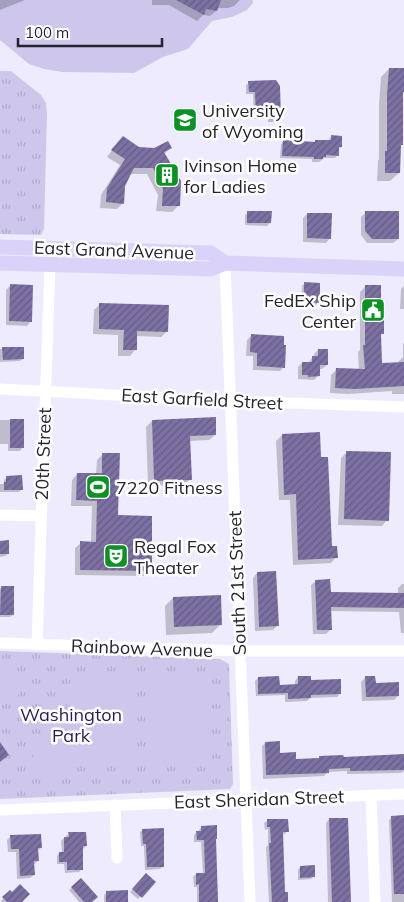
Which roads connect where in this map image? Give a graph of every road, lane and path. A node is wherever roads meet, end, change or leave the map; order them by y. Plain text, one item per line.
1 (0, 247) edge
2 (0, 263) edge
3 (225, 263) junction
4 (50, 264) junction
5 (404, 269) edge
6 (0, 389) edge
7 (46, 391) junction
8 (230, 401) junction
9 (404, 407) edge
10 (0, 515) edge
11 (41, 516) junction
12 (0, 642) edge
13 (36, 644) junction
14 (240, 651) junction
15 (404, 651) edge
16 (404, 794) edge
17 (371, 795) junction
18 (246, 800) junction
19 (115, 805) junction
20 (0, 810) edge
21 (117, 858) dead end
22 (250, 902) edge
23 (375, 902) edge

1 - 3 main road, East Grand Avenue
2 - 4 main road, East Grand Avenue
3 - 4 main road, East Grand Avenue
3 - 5 main road, East Grand Avenue
3 - 8 street, South 21st Street
4 - 7 street, 20th Street
6 - 7 street, East Garfield Street
7 - 8 street, East Garfield Street
7 - 11 street, 20th Street
8 - 9 street, East Garfield Street
8 - 14 street, South 21st Street
10 - 11 street
11 - 13 street, 20th Street
12 - 13 street, Rainbow Avenue
13 - 14 street, Rainbow Avenue
14 - 15 street, Rainbow Avenue
14 - 18 street, South 21st Street
16 - 17 street, East Sheridan Street
17 - 18 street, East Sheridan Street
17 - 23 street
18 - 19 street, East Sheridan Street
18 - 22 street, South 21st Street
19 - 20 street, East Sheridan Street
19 - 21 street

